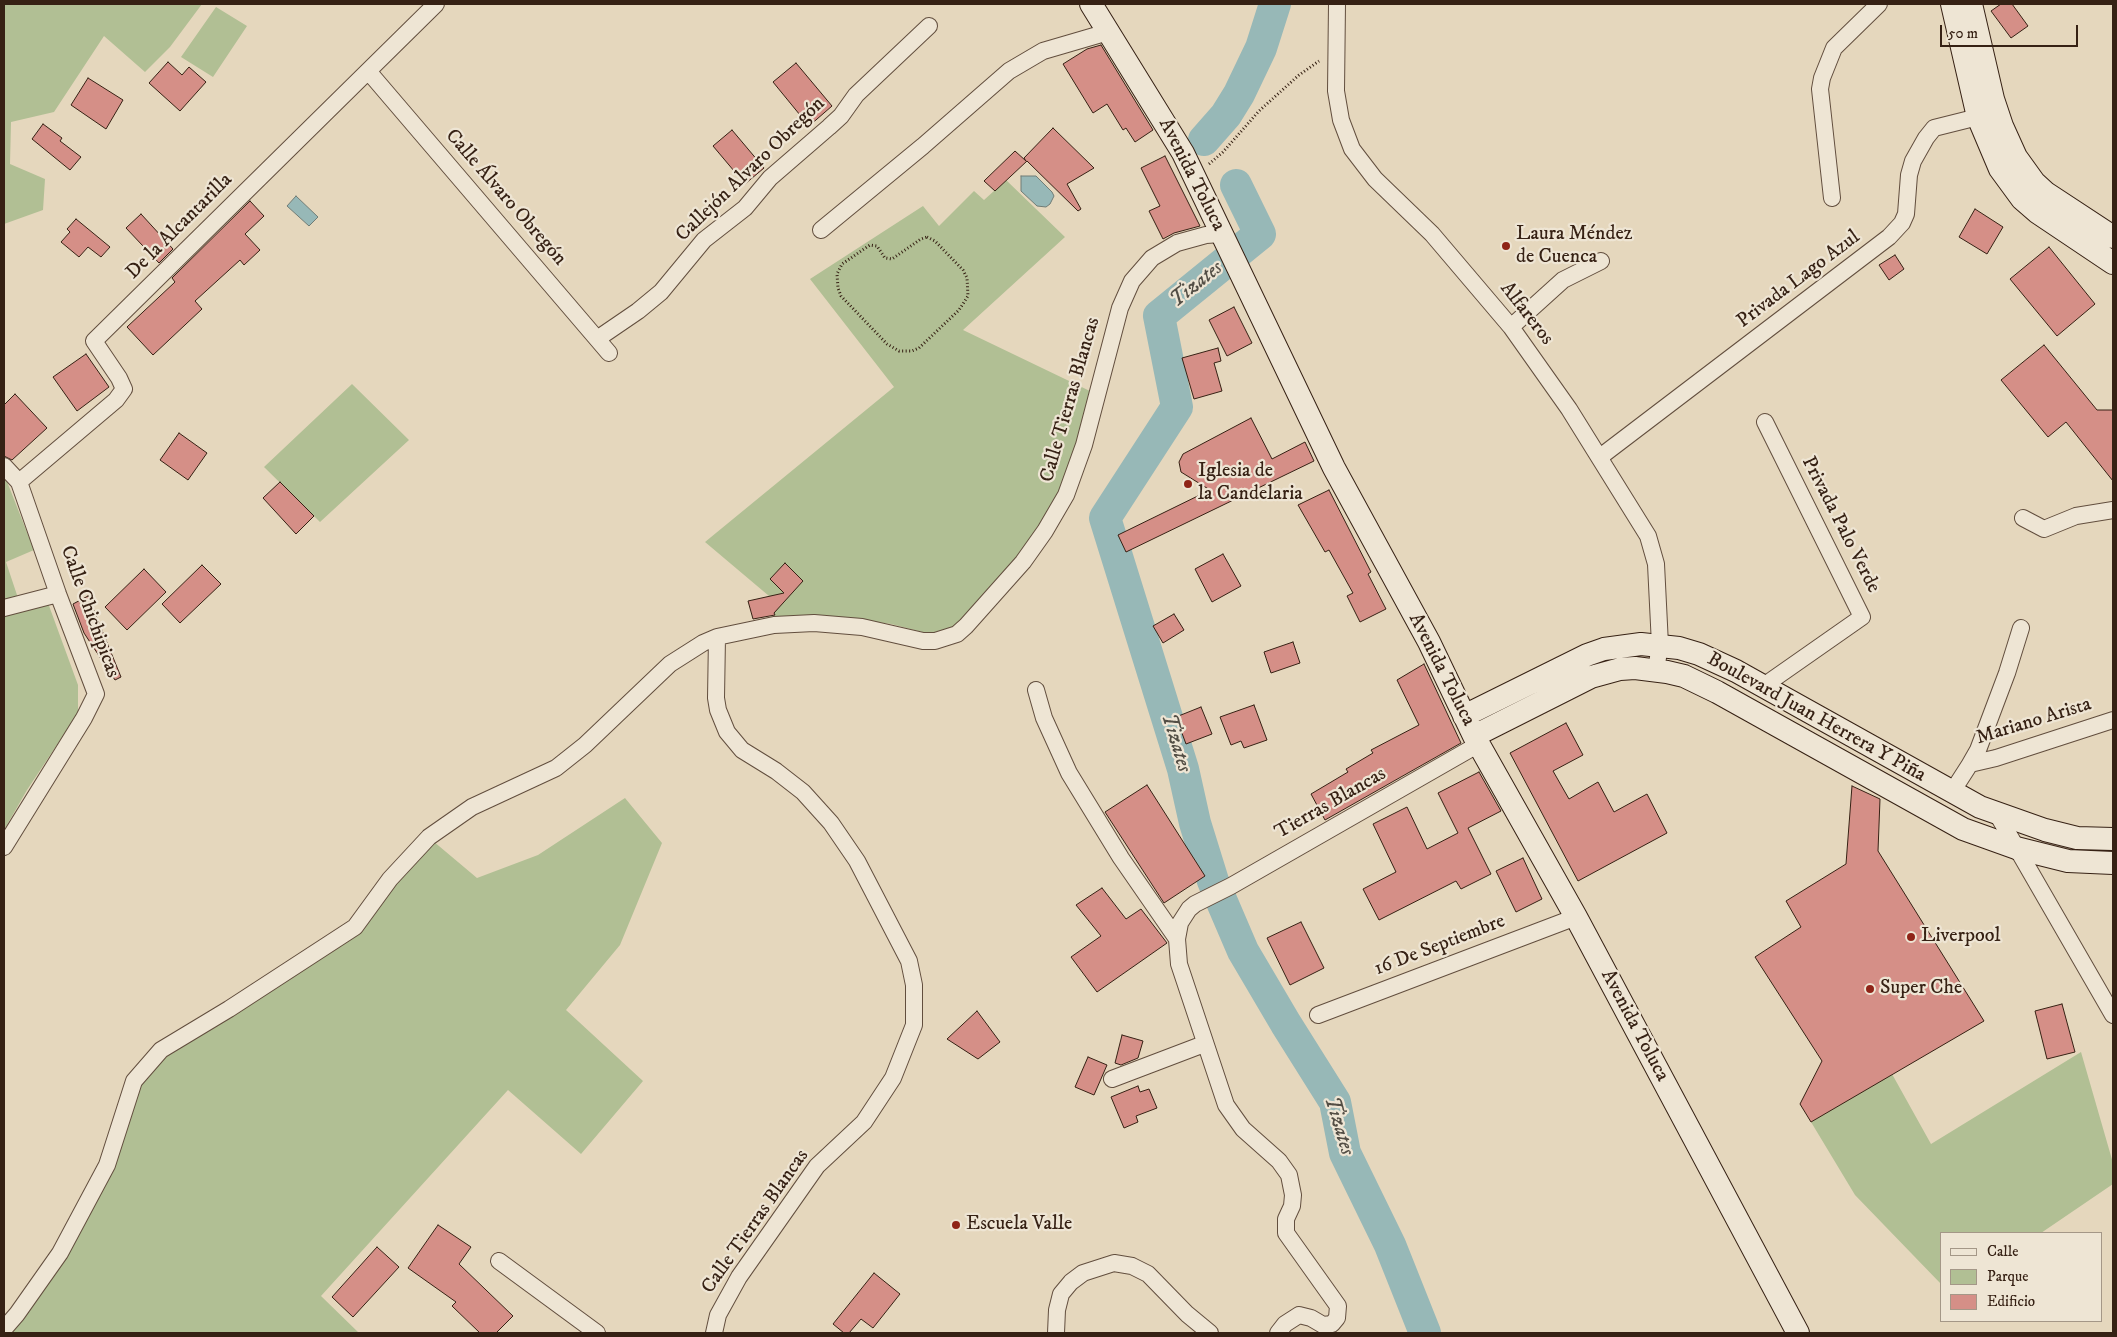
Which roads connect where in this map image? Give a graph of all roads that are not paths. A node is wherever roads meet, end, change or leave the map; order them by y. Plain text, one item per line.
1 (436, 4) edge
2 (1091, 4) edge
3 (1337, 4) edge
4 (1879, 4) edge
5 (1958, 4) edge
6 (929, 26) dead end
7 (1108, 32) junction
8 (368, 71) junction
9 (1978, 116) junction
10 (1832, 198) dead end
11 (821, 230) dead end
12 (2113, 237) edge
13 (1229, 249) junction
14 (1601, 261) dead end
15 (2113, 263) edge
16 (1512, 327) junction
17 (597, 339) junction
18 (609, 353) dead end
19 (1765, 422) dead end
20 (1600, 457) junction
21 (4, 466) edge
22 (19, 482) junction
23 (2113, 510) edge
24 (2023, 518) dead end
25 (58, 594) junction
26 (4, 608) edge
27 (2021, 628) dead end
28 (717, 637) junction
29 (1660, 645) junction
30 (1656, 670) junction
31 (1762, 687) junction
32 (1036, 690) dead end
33 (1464, 716) junction
34 (2113, 720) edge
35 (1477, 740) junction
36 (1970, 764) junction
37 (1952, 792) junction
38 (1997, 814) junction
39 (2113, 839) edge
40 (4, 847) edge
41 (2016, 848) junction
42 (2113, 863) edge
43 (1576, 917) junction
44 (1177, 939) junction
45 (1318, 1015) dead end
46 (2113, 1016) edge
47 (1204, 1044) junction
48 (1112, 1079) dead end
49 (499, 1261) dead end
50 (4, 1329) edge
51 (597, 1333) edge
52 (714, 1333) edge
53 (1056, 1333) edge
54 (1210, 1333) edge
55 (1278, 1333) edge
56 (1798, 1333) edge

1 - 8 street, De la Alcantarilla
2 - 7 main road, Avenida Toluca
3 - 16 street, Alfareros
4 - 10 street
5 - 9 main road
5 - 12 main road
6 - 17 street, Callejón Alvaro Obregón
7 - 11 street
7 - 13 main road, Avenida Toluca
8 - 17 street, Calle Álvaro Obregón
8 - 22 street, De la Alcantarilla
9 - 15 main road
9 - 20 street, Privada Lago Azul
13 - 28 street, Calle Tierras Blancas
13 - 33 main road, Avenida Toluca
14 - 16 street
16 - 20 street, Alfareros
17 - 18 street, Calle Álvaro Obregón
19 - 31 street, Privada Palo Verde
20 - 29 street, Alfareros
21 - 22 street, Calle Chichipicas
22 - 25 street, Calle Chichipicas
23 - 24 street
25 - 26 street
25 - 40 street, Calle Chichipicas
27 - 36 street
28 - 50 street
28 - 52 street, Calle Tierras Blancas
29 - 30 street, Alfareros
29 - 31 main road, Boulevard Juan Herrera Y Piña
29 - 33 main road, Boulevard Juan Herrera Y Piña
30 - 35 main road, Boulevard Juan Herrera Y Piña
30 - 41 main road, Boulevard Juan Herrera Y Piña
31 - 37 main road, Boulevard Juan Herrera Y Piña
32 - 44 street
33 - 35 main road, Avenida Toluca
34 - 36 street, Mariano Arista
35 - 43 main road, Avenida Toluca
35 - 44 street, Tierras Blancas
36 - 37 street, Mariano Arista
37 - 38 main road, Boulevard Juan Herrera Y Piña
38 - 39 main road, Boulevard Juan Herrera Y Piña
38 - 41 street
41 - 42 main road, Boulevard Juan Herrera Y Piña
41 - 46 street
43 - 45 street, 16 De Septiembre
43 - 56 main road, Avenida Toluca
44 - 47 street
47 - 48 street
47 - 55 street
49 - 51 street
53 - 54 street

